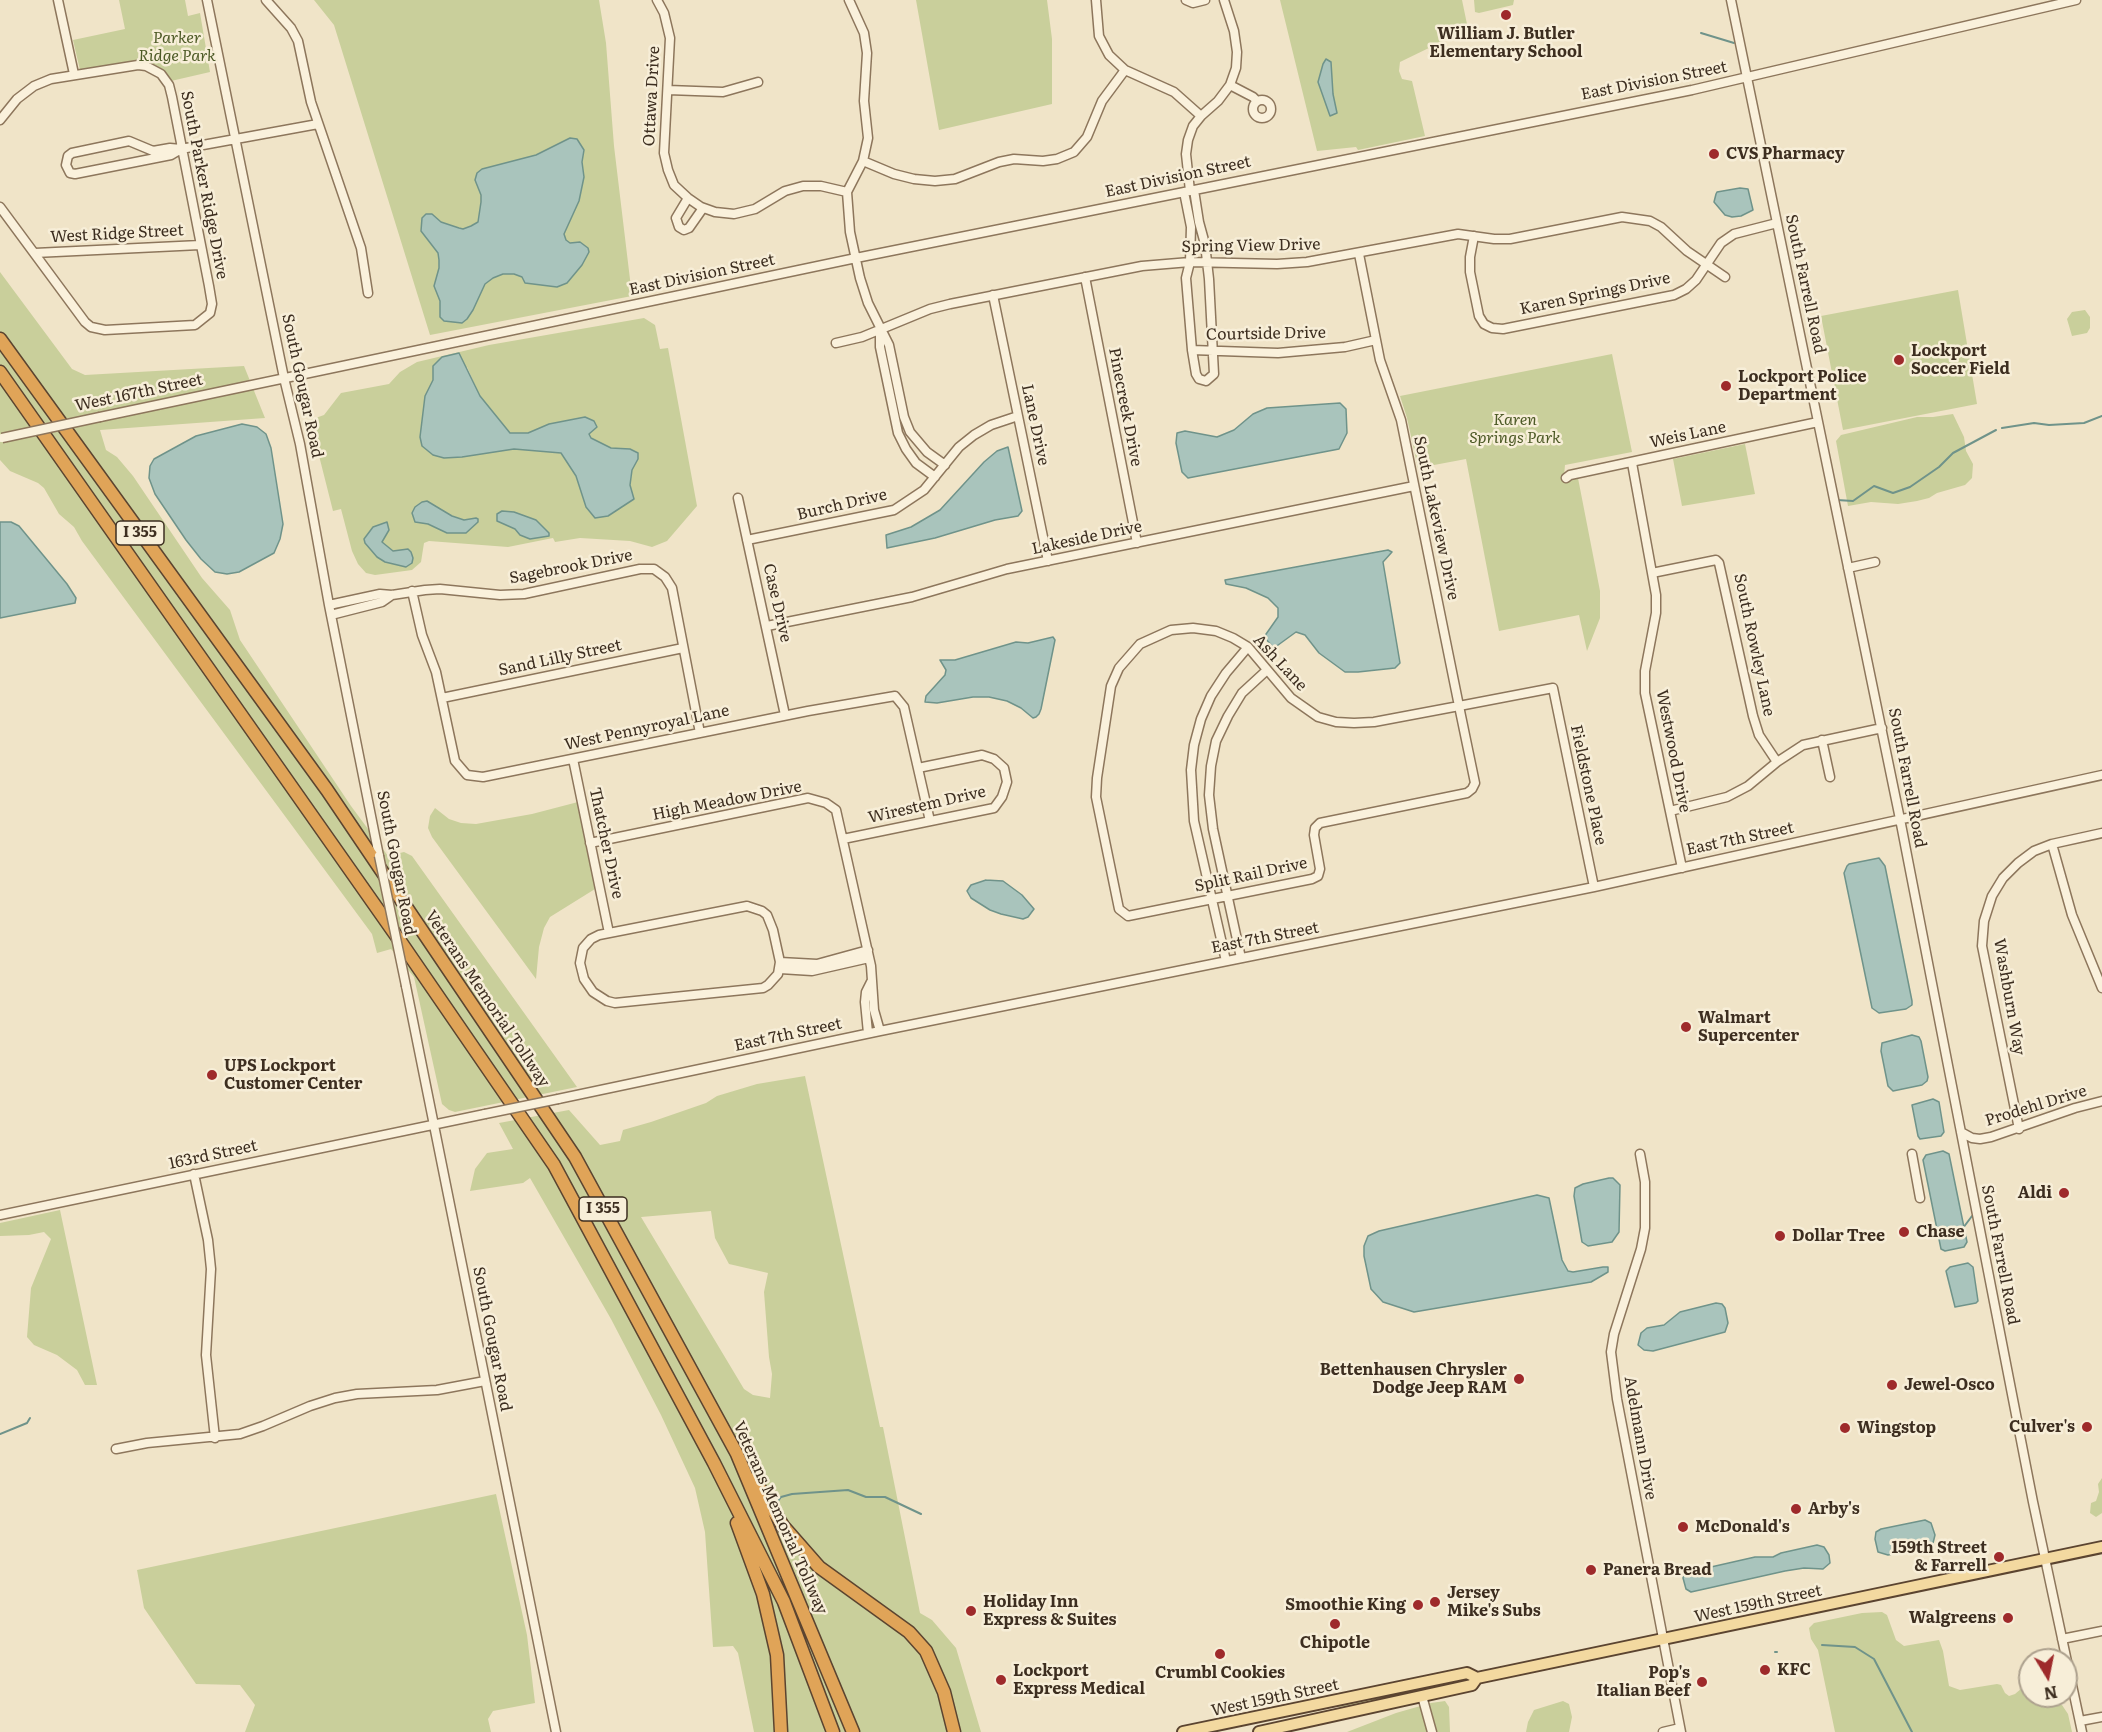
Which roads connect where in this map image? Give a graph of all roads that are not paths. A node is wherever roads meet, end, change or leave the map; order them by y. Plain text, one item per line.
1 (58, 0) edge
2 (207, 0) edge
3 (266, 0) edge
4 (657, 0) edge
5 (849, 0) edge
6 (1096, 0) edge
7 (1186, 0) edge
8 (1205, 0) edge
9 (1224, 0) edge
10 (1731, 0) edge
11 (2076, 0) edge
12 (1125, 70) junction
13 (74, 74) junction
14 (1746, 78) junction
15 (758, 82) dead end
16 (1230, 85) junction
17 (668, 90) junction
18 (1257, 101) dead end
19 (1201, 116) junction
20 (0, 120) edge
21 (318, 124) junction
22 (236, 140) junction
23 (181, 149) junction
24 (863, 161) junction
25 (1189, 191) junction
26 (847, 192) junction
27 (687, 198) junction
28 (0, 207) edge
29 (703, 208) junction
30 (1777, 224) junction
31 (1474, 236) junction
32 (200, 244) junction
33 (35, 253) junction
34 (1359, 254) junction
35 (856, 258) junction
36 (1190, 262) junction
37 (1206, 262) junction
38 (1707, 264) junction
39 (1084, 277) junction
40 (1725, 277) dead end
41 (368, 293) dead end
42 (993, 295) junction
43 (880, 330) junction
44 (0, 339) edge
45 (1376, 340) junction
46 (836, 343) dead end
47 (1192, 350) junction
48 (1214, 351) junction
49 (0, 372) edge
50 (284, 378) junction
51 (1018, 416) junction
52 (1818, 422) junction
53 (1, 438) edge
54 (1632, 463) junction
55 (945, 465) junction
56 (935, 477) junction
57 (1566, 478) dead end
58 (1414, 486) junction
59 (738, 498) dead end
60 (747, 540) junction
61 (1137, 543) junction
62 (1047, 561) junction
63 (1875, 562) dead end
64 (1848, 568) junction
65 (1652, 573) junction
66 (412, 591) junction
67 (392, 595) junction
68 (329, 605) junction
69 (331, 615) junction
70 (767, 626) junction
71 (1248, 647) junction
72 (683, 648) junction
73 (1266, 670) junction
74 (1553, 688) joint
75 (442, 698) junction
76 (1459, 706) junction
77 (785, 715) junction
78 (1881, 728) junction
79 (700, 733) junction
80 (1822, 740) junction
81 (573, 759) junction
82 (1777, 762) junction
83 (918, 768) junction
84 (2102, 775) edge
85 (1830, 777) dead end
86 (1472, 789) joint
87 (1209, 795) junction
88 (1192, 797) junction
89 (1670, 811) junction
90 (1900, 819) junction
91 (930, 821) junction
92 (2102, 833) edge
93 (843, 839) junction
94 (590, 843) junction
95 (2052, 844) junction
96 (1682, 868) junction
97 (1594, 887) junction
98 (1227, 896) junction
99 (1212, 899) junction
100 (1123, 914) joint
101 (609, 933) junction
102 (869, 954) junction
103 (1240, 958) junction
104 (1226, 961) junction
105 (780, 965) junction
106 (871, 981) junction
107 (2102, 988) edge
108 (880, 1031) junction
109 (868, 1033) junction
110 (2102, 1101) edge
111 (433, 1126) junction
112 (2019, 1129) junction
113 (1961, 1132) junction
114 (1980, 1139) junction
115 (1965, 1153) junction
116 (1640, 1154) dead end
117 (1912, 1154) dead end
118 (194, 1174) junction
119 (1920, 1198) dead end
120 (0, 1215) edge
121 (485, 1381) junction
122 (214, 1438) junction
123 (730, 1442) junction
124 (116, 1449) dead end
125 (714, 1463) junction
126 (2102, 1546) edge
127 (2046, 1561) junction
128 (2102, 1631) edge
129 (1663, 1639) junction
130 (2062, 1639) junction
131 (1477, 1678) junction
132 (1422, 1696) junction
133 (2102, 1717) edge
134 (2080, 1721) junction
135 (1680, 1730) edge
136 (556, 1732) edge
137 (781, 1732) edge
138 (832, 1732) edge
139 (853, 1732) edge
140 (954, 1732) edge
141 (1183, 1732) edge
142 (1258, 1732) edge
143 (1432, 1732) edge
144 (1663, 1732) edge
145 (2082, 1732) edge

1 - 13 street
2 - 22 street, South Gougar Road
3 - 21 street
4 - 17 street, Ottawa Drive
5 - 24 street
6 - 12 street
7 - 8 street
9 - 16 street
10 - 14 street, South Farrell Road
11 - 14 street, East Division Street
12 - 19 street
12 - 24 street
13 - 20 street
13 - 23 street, South Parker Ridge Drive
14 - 25 street, East Division Street
14 - 30 street, South Farrell Road
15 - 17 street
16 - 18 street
16 - 19 street
17 - 27 street, Ottawa Drive
19 - 25 street
21 - 22 street
21 - 41 street
22 - 23 street
22 - 50 street, South Gougar Road
23 - 23 street
23 - 32 street, South Parker Ridge Drive
24 - 26 street
25 - 35 street, East Division Street
25 - 36 street
25 - 37 street
26 - 29 street, Ottawa Drive
26 - 35 street
27 - 29 street, Ottawa Drive
27 - 29 street
28 - 33 street
30 - 38 street, Karen Springs Drive
30 - 52 street, South Farrell Road
31 - 34 street, Spring View Drive
31 - 38 street, Spring View Drive
31 - 38 street, Karen Springs Drive
32 - 33 street, West Ridge Street
32 - 33 street, South Parker Ridge Drive
34 - 37 street, Spring View Drive
34 - 45 street, South Lakeview Drive
35 - 43 street
35 - 50 street, East Division Street
36 - 37 street, Spring View Drive
36 - 39 street, Spring View Drive
36 - 47 street
37 - 48 street
38 - 40 street, Spring View Drive
39 - 42 street, Spring View Drive
39 - 61 street, Pinecreek Drive
42 - 43 street, Spring View Drive
42 - 51 street, Lane Drive
43 - 46 street, Spring View Drive
43 - 55 street
43 - 56 street
44 - 123 highway, Veterans Memorial Tollway / I 355
45 - 48 street, Courtside Drive
45 - 58 street, South Lakeview Drive
47 - 48 street, Courtside Drive
47 - 48 street
49 - 125 highway, Veterans Memorial Tollway / I 355
50 - 53 street, West 167th Street, bridge
50 - 68 street, South Gougar Road
51 - 55 street, Burch Drive
51 - 62 street, Lane Drive
52 - 54 street, Weis Lane
52 - 64 street, South Farrell Road
54 - 57 street, Weis Lane
54 - 65 street, Westwood Drive
55 - 56 street, Burch Drive
56 - 60 street, Burch Drive
58 - 61 street, Lakeside Drive
58 - 76 street, South Lakeview Drive
59 - 60 street, Case Drive
60 - 70 street, Case Drive
61 - 62 street, Lakeside Drive
62 - 70 street, Lakeside Drive
63 - 64 street
64 - 78 street, South Farrell Road
65 - 82 street, South Rowley Lane
65 - 89 street, Westwood Drive
66 - 67 street, Sagebrook Drive
66 - 72 street, Sagebrook Drive
66 - 75 street, West Pennyroyal Lane
67 - 68 street, Sagebrook Drive
67 - 69 street, Sagebrook Drive
68 - 69 street, South Gougar Road
69 - 111 street, South Gougar Road, bridge
70 - 77 street, Case Drive
71 - 73 street, Ash Lane
71 - 88 street
71 - 100 street, Ash Lane
72 - 75 street, Sand Lilly Street
72 - 79 street, Sagebrook Drive
73 - 76 street, Ash Lane
73 - 87 street
74 - 76 street, Ash Lane
74 - 97 street, Fieldstone Place
75 - 81 street, West Pennyroyal Lane
76 - 86 street, South Lakeview Drive
77 - 79 street, West Pennyroyal Lane
77 - 83 street, West Pennyroyal Lane
78 - 80 street
78 - 90 street, South Farrell Road
79 - 81 street, West Pennyroyal Lane
80 - 82 street
80 - 85 street
81 - 94 street, Thatcher Drive
82 - 89 street
83 - 91 street, West Pennyroyal Lane
83 - 91 street, Wirestem Drive
84 - 90 street, East 7th Street
86 - 98 street, Split Rail Drive
87 - 88 street
87 - 98 street
88 - 99 street
89 - 96 street, Westwood Drive
90 - 96 street, East 7th Street
90 - 113 street, South Farrell Road
91 - 93 street, Wirestem Drive
92 - 95 street, Washburn Way
93 - 94 street, High Meadow Drive
93 - 102 street, High Meadow Drive
94 - 101 street, Thatcher Drive
95 - 107 street
95 - 112 street, Washburn Way
96 - 97 street, East 7th Street
97 - 103 street, East 7th Street
98 - 99 street, Split Rail Drive
98 - 103 street
99 - 100 street, Split Rail Drive
99 - 104 street
101 - 105 street
101 - 105 street
102 - 105 street
102 - 106 street, High Meadow Drive
103 - 104 street, East 7th Street
104 - 108 street, East 7th Street
106 - 108 street, High Meadow Drive
106 - 109 street, High Meadow Drive
108 - 109 street, East 7th Street
109 - 111 street, East 7th Street, bridge
110 - 112 street, Prodehl Drive
111 - 118 street, 163rd Street
111 - 121 street, South Gougar Road
112 - 114 street, Prodehl Drive
113 - 114 street, Prodehl Drive
113 - 115 street, South Farrell Road
114 - 115 street, Prodehl Drive
115 - 127 street, South Farrell Road
116 - 129 street, Adelmann Drive
117 - 119 street
118 - 120 street, 163rd Street
118 - 122 street
121 - 122 street
121 - 136 street, South Gougar Road
122 - 124 street
123 - 139 highway, Veterans Memorial Tollway / I 355
123 - 140 highway
125 - 137 highway
125 - 138 highway, Veterans Memorial Tollway / I 355
126 - 127 main road, West 159th Street
127 - 129 main road, West 159th Street
127 - 130 street, South Farrell Road
128 - 130 street
129 - 131 main road, West 159th Street
129 - 135 street, Adelmann Drive
130 - 134 street, South Farrell Road
131 - 132 main road, West 159th Street
131 - 141 main road, West 159th Street
132 - 142 main road, West 159th Street
132 - 143 street
133 - 134 street
134 - 145 street, South Farrell Road
135 - 144 street

